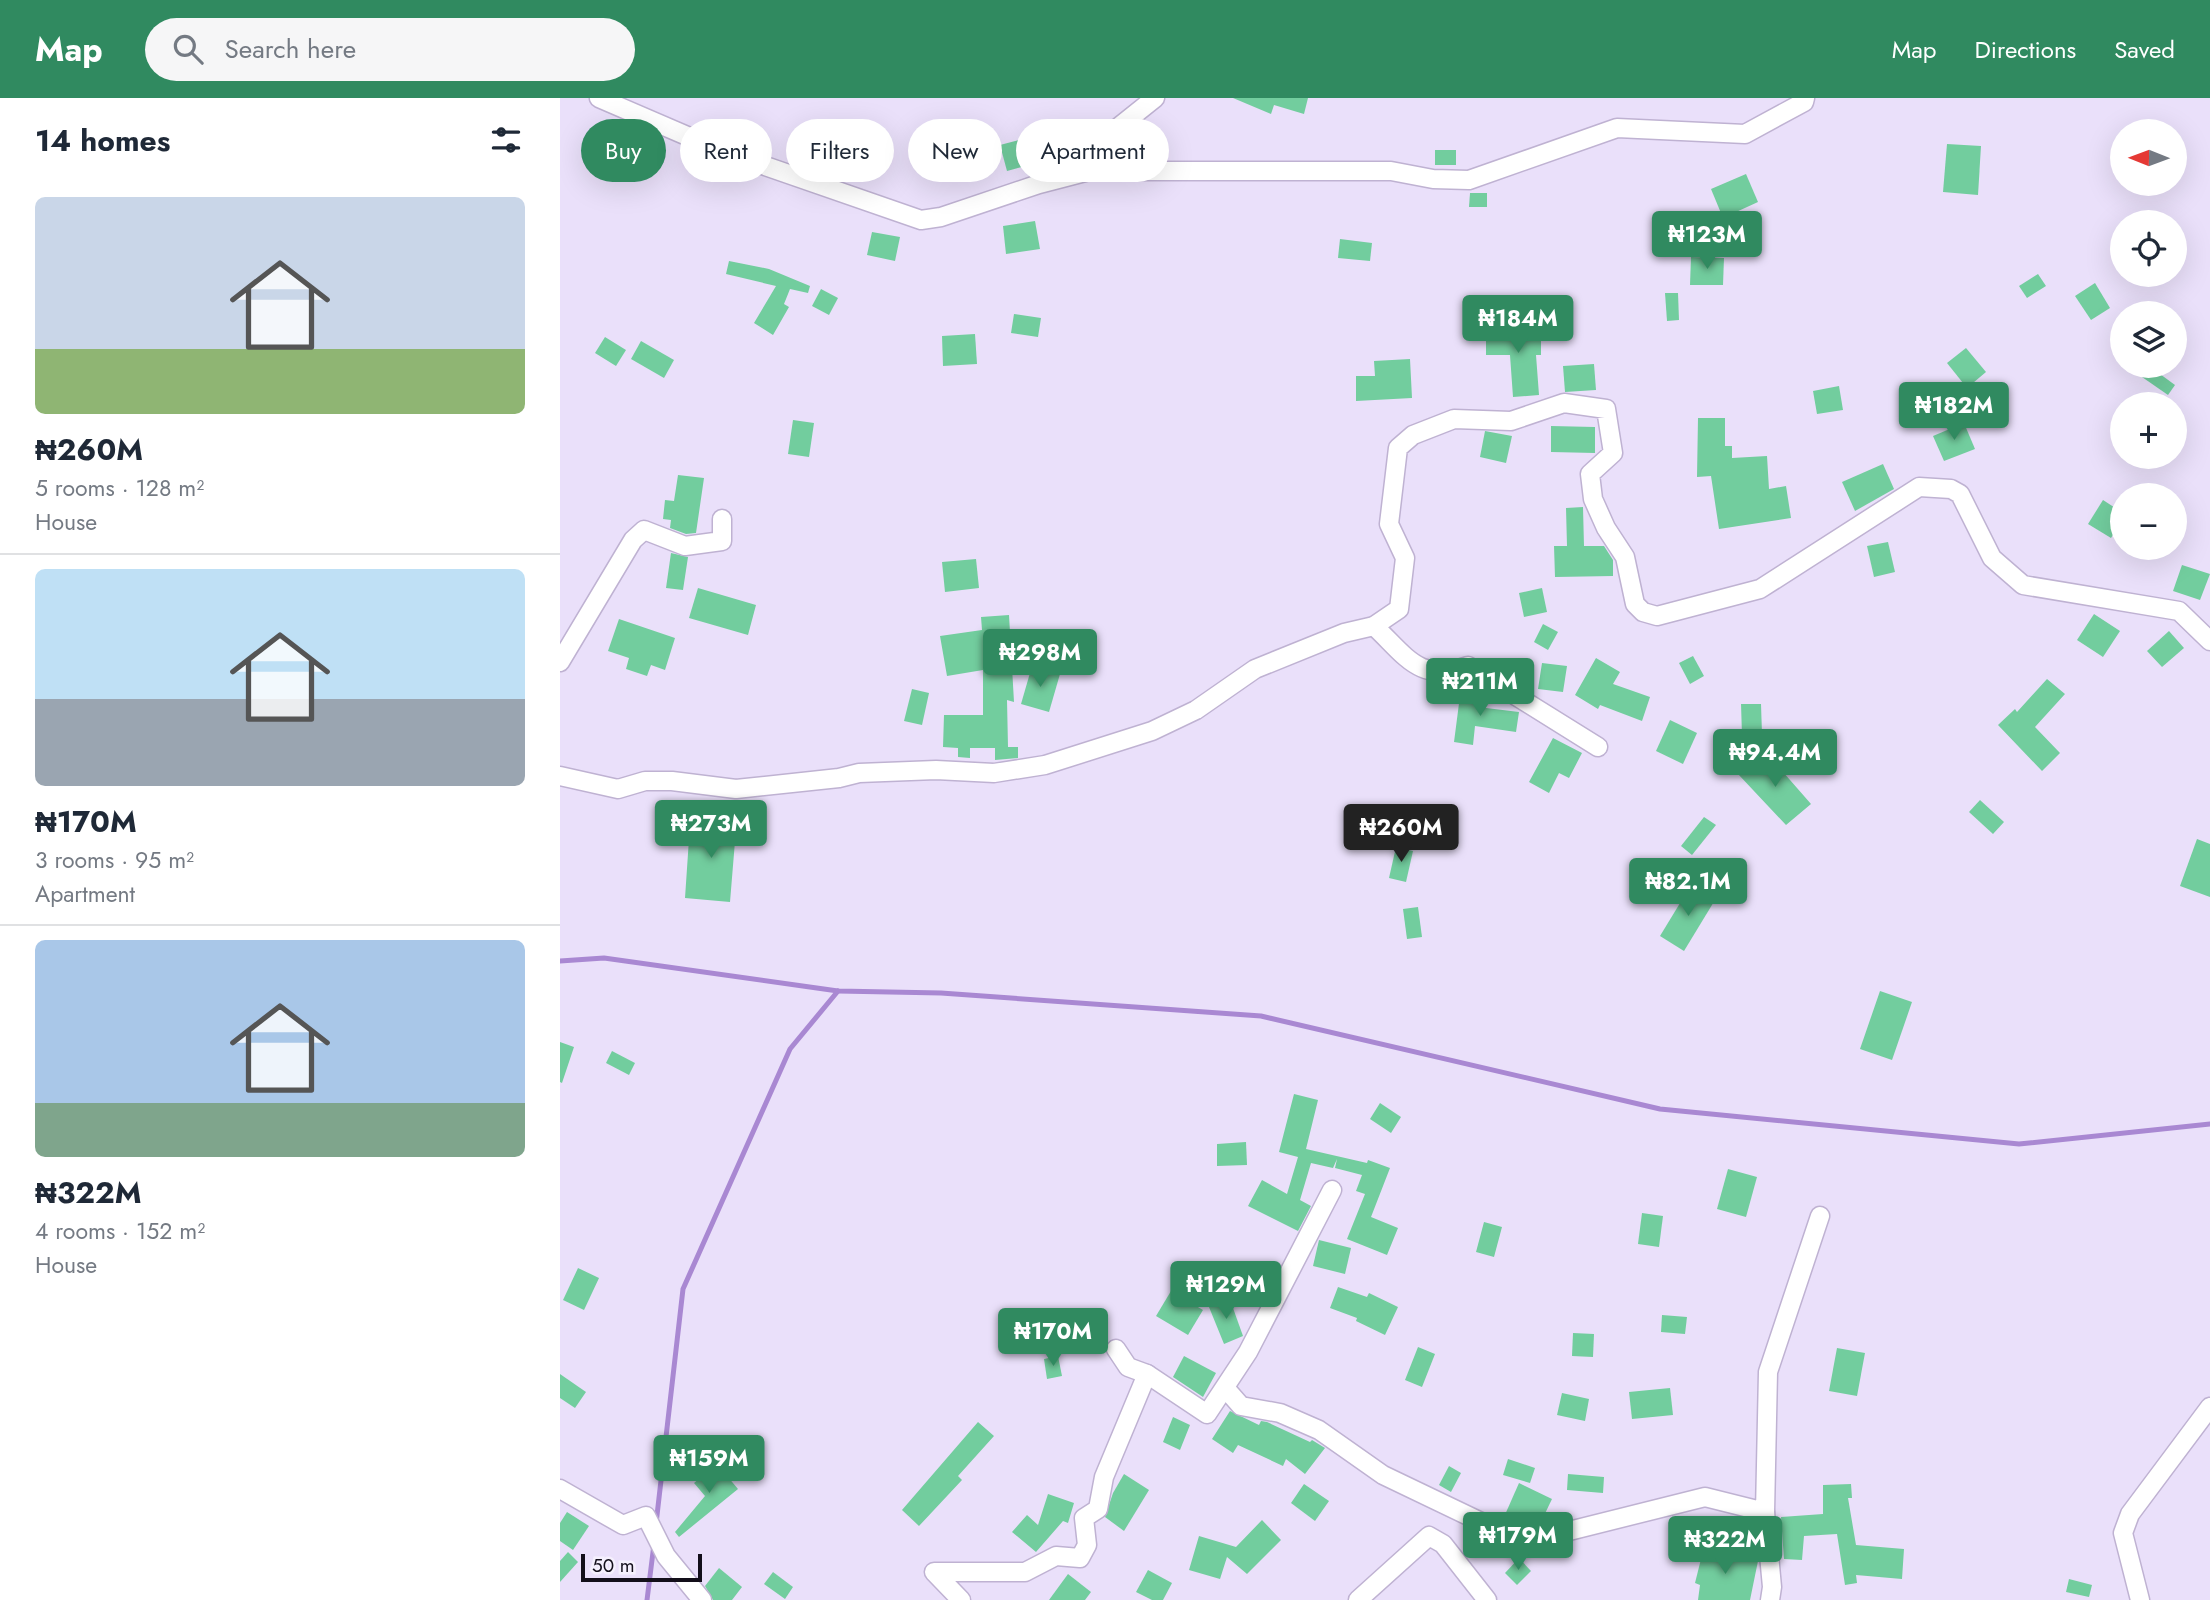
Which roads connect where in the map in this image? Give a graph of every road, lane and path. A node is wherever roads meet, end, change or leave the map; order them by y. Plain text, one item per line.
1 (598, 98) edge
2 (1155, 98) edge
3 (1805, 98) edge
4 (1129, 119) edge
5 (1169, 171) edge
6 (1047, 182) edge
7 (722, 519) dead end
8 (1374, 626) junction
9 (2210, 641) edge
10 (560, 662) edge
11 (1598, 747) dead end
12 (560, 776) edge
13 (1332, 1190) dead end
14 (1820, 1216) dead end
15 (1116, 1349) dead end
16 (1147, 1374) junction
17 (1226, 1389) junction
18 (2210, 1407) edge
19 (560, 1489) edge
20 (1765, 1512) junction
21 (702, 1600) edge
22 (961, 1600) edge
23 (1358, 1600) edge
24 (1487, 1600) edge
25 (1770, 1600) edge
26 (2140, 1600) edge

1 - 6 street
2 - 4 street
3 - 5 street
7 - 10 street
8 - 9 street
8 - 11 street
8 - 12 street
13 - 17 street
14 - 20 street
15 - 16 street
16 - 17 street
16 - 22 street
17 - 20 street
18 - 26 street
19 - 21 street
20 - 25 street
23 - 24 street

